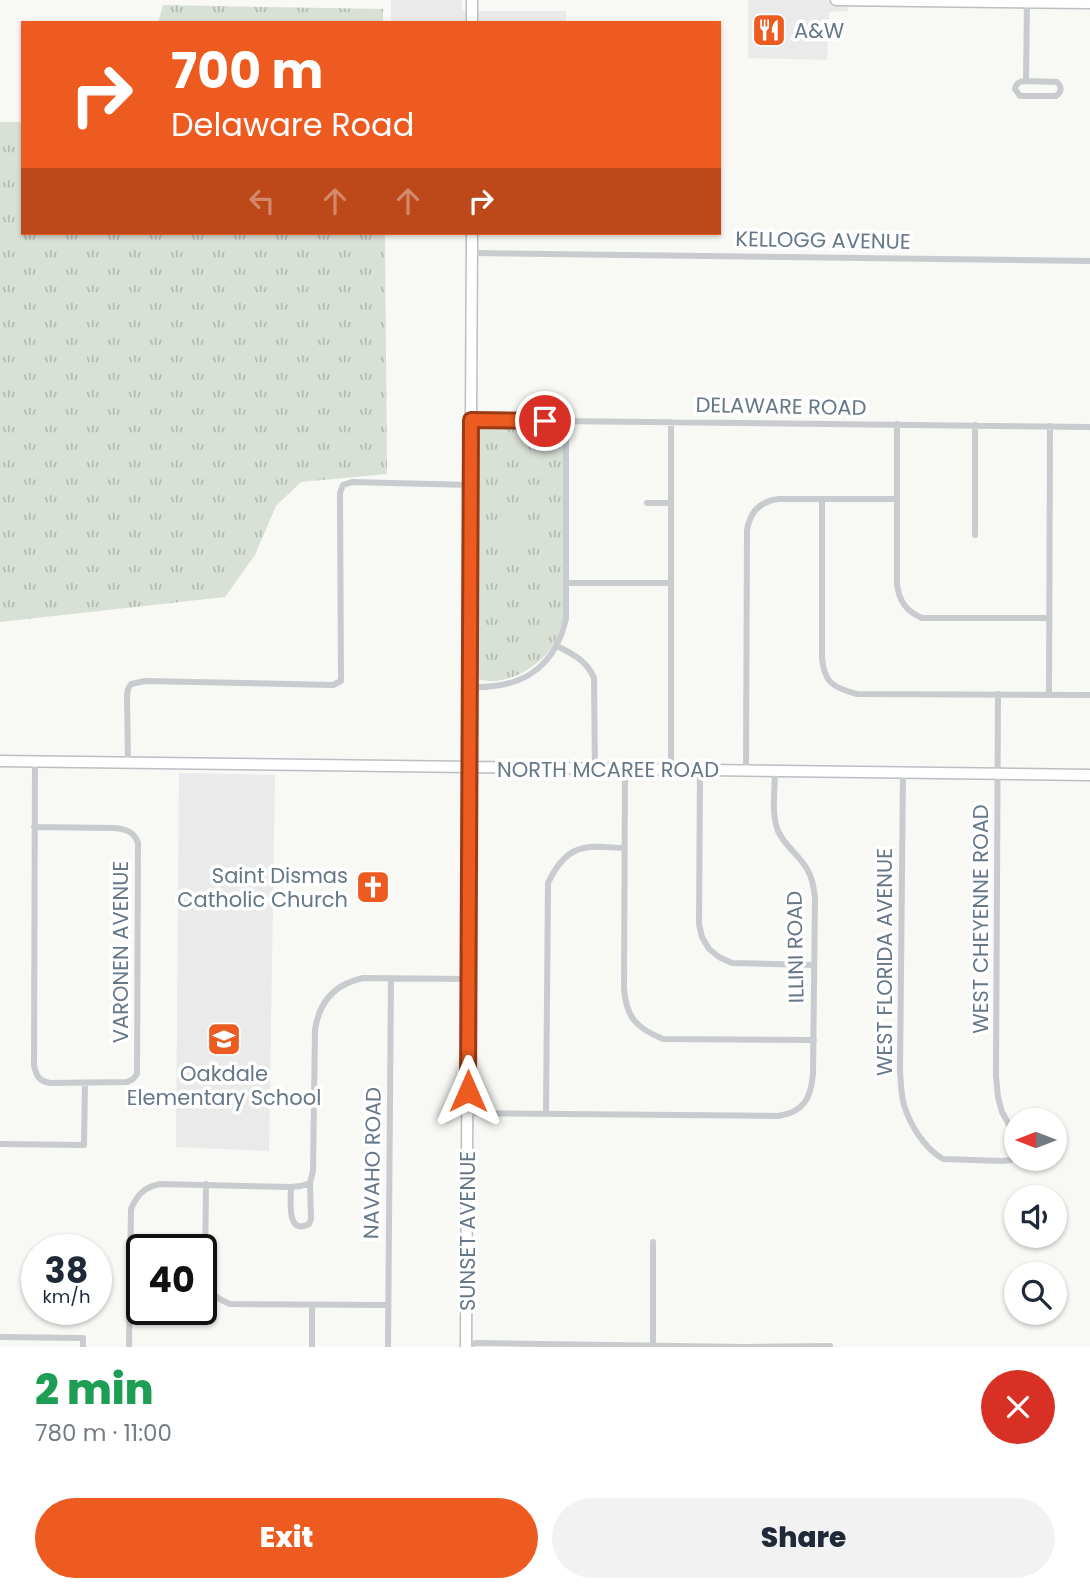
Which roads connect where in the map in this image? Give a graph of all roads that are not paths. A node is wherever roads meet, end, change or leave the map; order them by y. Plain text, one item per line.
1 (472, 0) edge
2 (836, 0) edge
3 (854, 0) edge
4 (1027, 2) junction
5 (1090, 3) edge
6 (472, 21) edge
7 (1026, 81) junction
8 (472, 235) edge
9 (472, 253) junction
10 (1090, 261) edge
11 (471, 420) junction
12 (566, 421) junction
13 (671, 422) junction
14 (897, 424) junction
15 (975, 425) junction
16 (1050, 426) junction
17 (1090, 427) edge
18 (471, 485) junction
19 (822, 499) junction
20 (897, 499) junction
21 (647, 503) dead end
22 (671, 503) junction
23 (975, 534) dead end
24 (566, 583) junction
25 (671, 583) junction
26 (1049, 618) junction
27 (557, 646) junction
28 (470, 687) junction
29 (998, 694) junction
30 (1049, 695) junction
31 (1090, 695) edge
32 (0, 761) edge
33 (35, 762) junction
34 (128, 763) junction
35 (470, 768) junction
36 (595, 769) junction
37 (625, 769) junction
38 (671, 769) junction
39 (700, 770) junction
40 (746, 770) junction
41 (775, 771) junction
42 (903, 773) junction
43 (998, 774) junction
44 (1090, 775) edge
45 (34, 827) junction
46 (624, 848) junction
47 (814, 965) junction
48 (391, 978) junction
49 (468, 979) junction
50 (814, 1040) junction
51 (85, 1083) junction
52 (468, 1113) junction
53 (546, 1114) junction
54 (1004, 1116) edge
55 (0, 1144) edge
56 (1004, 1161) edge
57 (310, 1183) junction
58 (206, 1184) junction
59 (291, 1187) junction
60 (653, 1242) dead end
61 (312, 1305) junction
62 (388, 1305) junction
63 (0, 1337) edge
64 (466, 1346) edge
65 (653, 1346) edge
66 (830, 1346) edge
67 (83, 1347) edge
68 (129, 1347) edge
69 (312, 1347) edge
70 (388, 1347) edge
71 (745, 1347) edge

1 - 6 street
2 - 3 street
3 - 4 street
4 - 5 street
4 - 7 street
7 - 7 street
8 - 9 street, SUNSET AVENUE
9 - 10 street, KELLOGG AVENUE
9 - 11 street, SUNSET AVENUE
11 - 12 street, DELAWARE ROAD
11 - 18 street, SUNSET AVENUE
12 - 13 street, DELAWARE ROAD
12 - 24 street
13 - 14 street, DELAWARE ROAD
13 - 22 street
14 - 15 street, DELAWARE ROAD
14 - 20 street
15 - 16 street, DELAWARE ROAD
15 - 23 street
16 - 17 street, DELAWARE ROAD
16 - 26 street
18 - 28 street, SUNSET AVENUE
18 - 34 street
19 - 20 street
19 - 29 street
19 - 40 street
20 - 26 street
21 - 22 street
22 - 25 street
24 - 25 street
24 - 27 street
25 - 38 street
26 - 30 street
27 - 28 street
27 - 36 street
28 - 35 street, SUNSET AVENUE
29 - 30 street
29 - 43 street, WEST CHEYENNE ROAD
30 - 31 street
32 - 33 street, NORTH MCAREE ROAD
33 - 34 street, NORTH MCAREE ROAD
33 - 45 street
34 - 35 street, NORTH MCAREE ROAD
35 - 36 street, NORTH MCAREE ROAD
35 - 49 street, SUNSET AVENUE
36 - 37 street, NORTH MCAREE ROAD
37 - 38 street, NORTH MCAREE ROAD
37 - 46 street
38 - 39 street, NORTH MCAREE ROAD
39 - 40 street, NORTH MCAREE ROAD
39 - 47 street
40 - 41 street, NORTH MCAREE ROAD
41 - 42 street, NORTH MCAREE ROAD
41 - 47 street, ILLINI ROAD
42 - 43 street, NORTH MCAREE ROAD
42 - 56 street, WEST FLORIDA AVENUE
43 - 44 street, NORTH MCAREE ROAD
43 - 54 street, WEST CHEYENNE ROAD
45 - 51 street, VARONEN AVENUE
45 - 51 street, VARONEN AVENUE
46 - 50 street
46 - 53 street
47 - 50 street, ILLINI ROAD
48 - 49 street
48 - 57 street
48 - 62 street, NAVAHO ROAD
49 - 52 street, SUNSET AVENUE
50 - 53 street, ILLINI ROAD
51 - 55 street
52 - 53 street
52 - 64 street, SUNSET AVENUE
57 - 59 street
57 - 59 street
58 - 59 street
58 - 61 street
58 - 68 street
60 - 65 street
61 - 62 street
61 - 69 street
62 - 70 street, NAVAHO ROAD
63 - 67 street
64 - 65 street
65 - 71 street
66 - 71 street

